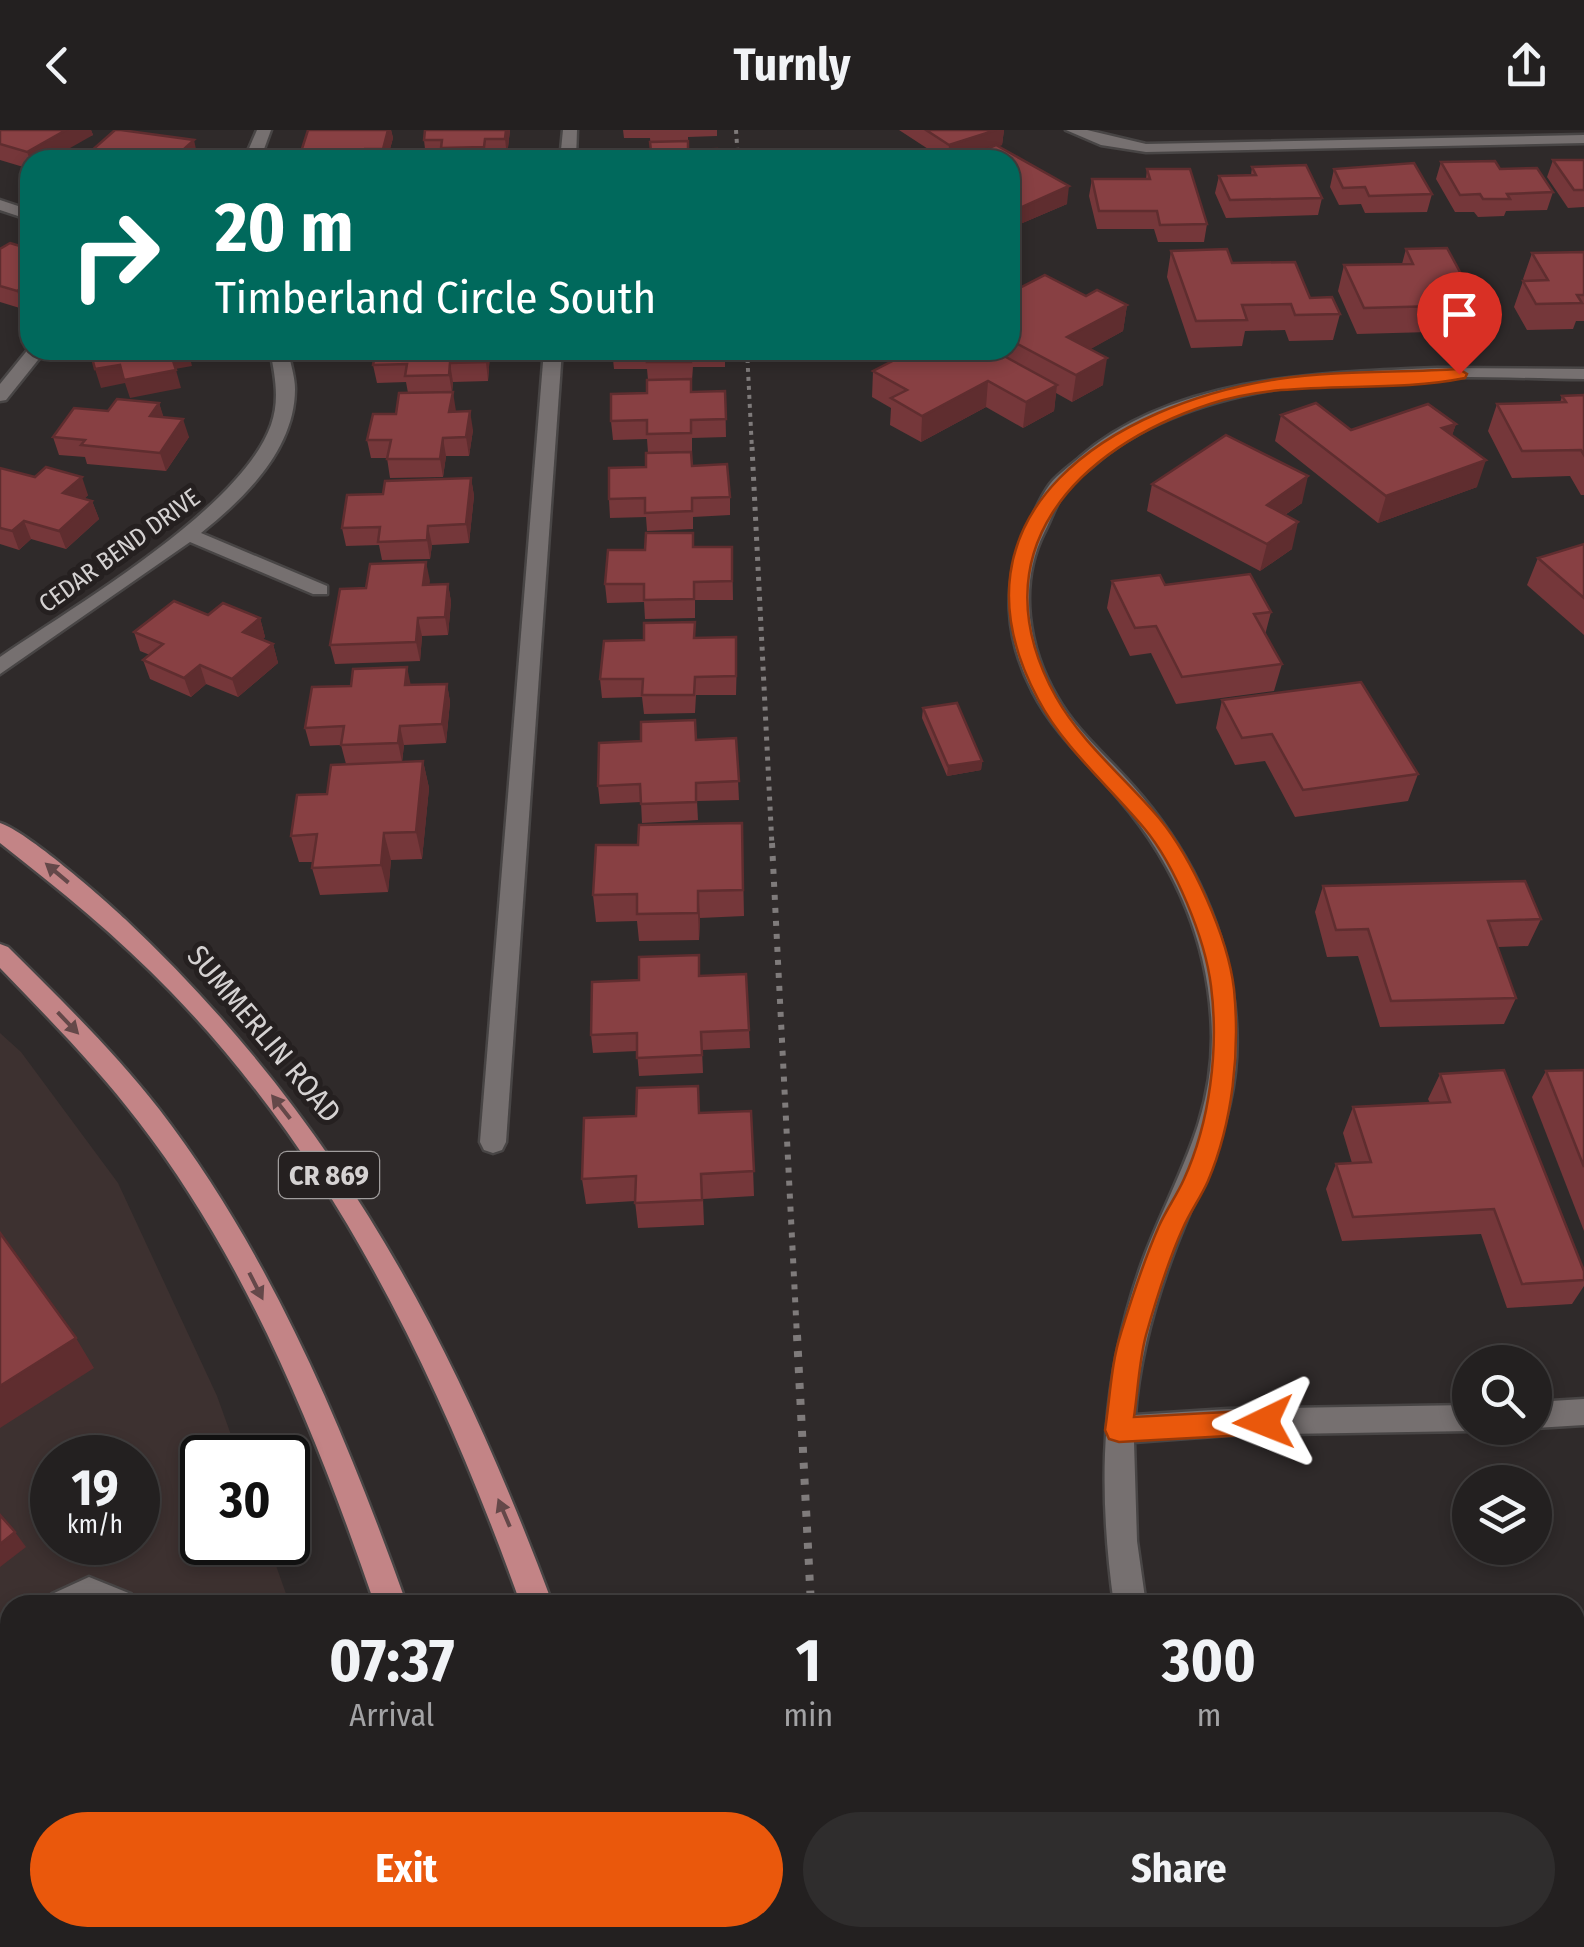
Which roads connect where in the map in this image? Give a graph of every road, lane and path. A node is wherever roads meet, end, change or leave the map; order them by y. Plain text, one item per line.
1 (1074, 130) edge
2 (1584, 139) edge
3 (29, 360) edge
4 (282, 360) edge
5 (552, 360) edge
6 (748, 360) edge
7 (1584, 374) edge
8 (0, 396) edge
9 (188, 534) junction
10 (320, 590) dead end
11 (0, 667) edge
12 (0, 831) edge
13 (0, 953) edge
14 (493, 1142) dead end
15 (1584, 1412) edge
16 (1552, 1414) edge
17 (1452, 1418) edge
18 (1119, 1430) junction
19 (387, 1595) edge
20 (534, 1595) edge
21 (810, 1595) edge
22 (1129, 1595) edge

1 - 2 street
3 - 8 street
4 - 9 street, CEDAR BEND DRIVE
5 - 14 street
6 - 21 path
7 - 18 street
9 - 10 street
9 - 11 street, CEDAR BEND DRIVE
20 -> 12 main road, SUMMERLIN ROAD / CR 869
13 -> 19 main road
15 - 16 street
17 - 18 street
18 - 22 street

